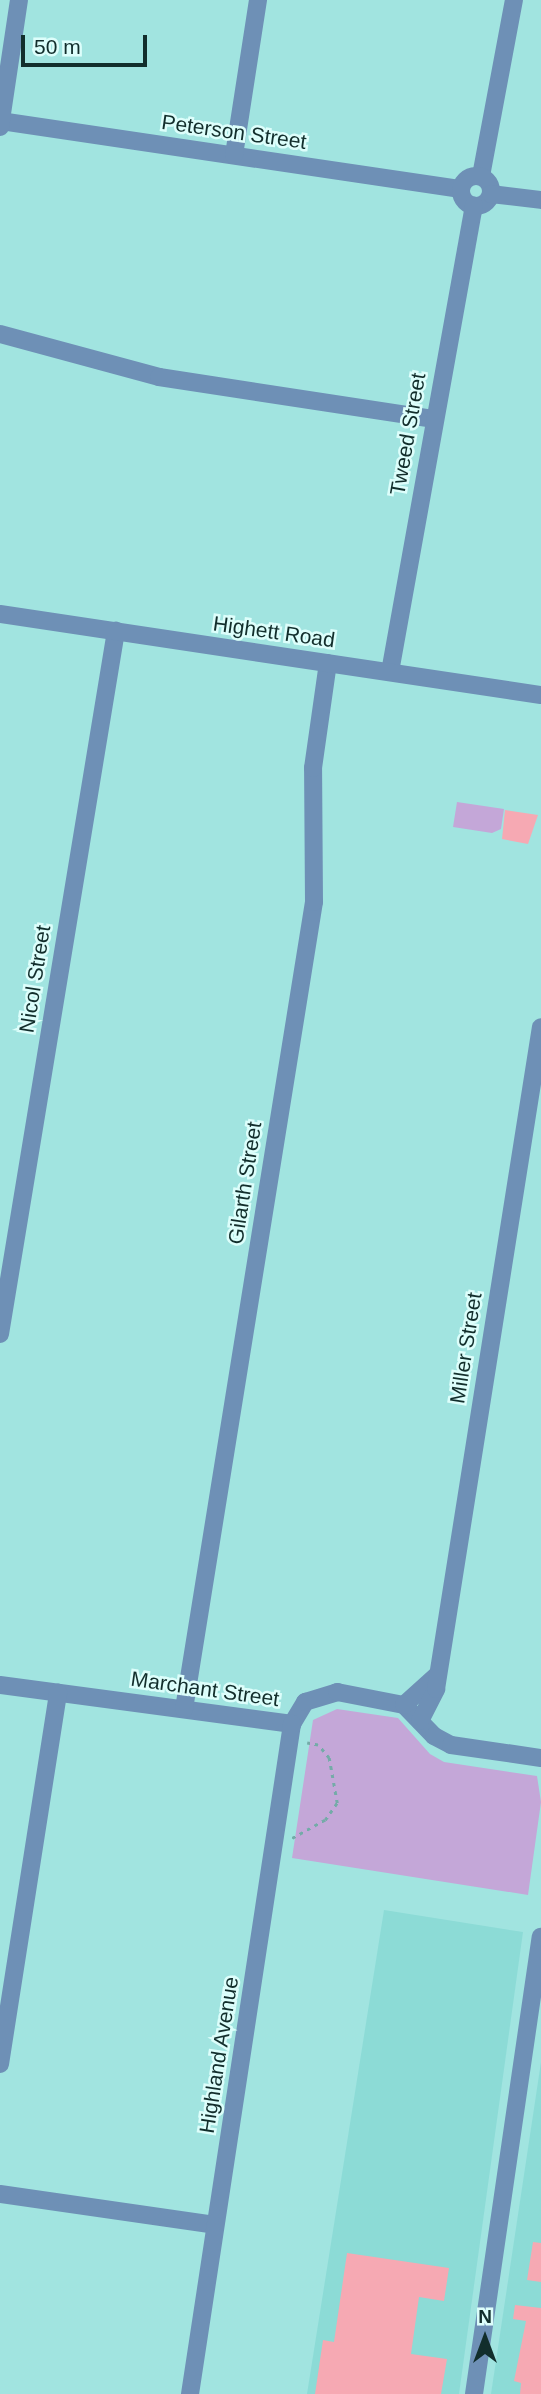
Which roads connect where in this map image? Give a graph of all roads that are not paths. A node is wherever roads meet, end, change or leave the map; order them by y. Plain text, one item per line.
1 (19, 0) edge
2 (258, 0) edge
3 (514, 0) edge
4 (0, 121) edge
5 (0, 127) edge
6 (234, 155) junction
7 (481, 176) junction
8 (461, 189) junction
9 (491, 194) junction
10 (541, 200) edge
11 (474, 205) junction
12 (0, 334) edge
13 (433, 419) junction
14 (0, 614) edge
15 (116, 631) junction
16 (328, 663) junction
17 (390, 672) junction
18 (541, 695) edge
19 (541, 1027) edge
20 (0, 1334) edge
21 (436, 1675) junction
22 (0, 1685) edge
23 (58, 1693) junction
24 (404, 1705) junction
25 (184, 1709) junction
26 (420, 1721) junction
27 (291, 1733) junction
28 (541, 1758) edge
29 (541, 1937) edge
30 (0, 2064) edge
31 (0, 2194) edge
32 (215, 2225) junction
33 (190, 2394) edge
34 (474, 2394) edge

1 - 4 street
2 - 6 street
3 - 7 street
4 - 5 street
4 - 6 street, Peterson Street
6 - 8 street, Peterson Street
7 - 8 street
7 - 9 street
8 - 11 street
9 - 10 street
9 - 11 street
11 - 13 street, Tweed Street
12 - 13 street
13 - 17 street, Tweed Street
14 - 15 street, Highett Road
15 - 16 street, Highett Road
15 - 20 street, Nicol Street
16 - 17 street, Highett Road
16 - 25 street, Gilarth Street
17 - 18 street, Highett Road
19 - 21 street, Miller Street
21 - 24 street
21 - 26 street, Miller Street
22 - 23 street, Marchant Street
23 - 25 street, Marchant Street
23 - 30 street
24 - 26 street
24 - 27 street, Marchant Street
25 - 27 street, Marchant Street
26 - 28 street
27 - 32 street, Highland Avenue
29 - 34 street
31 - 32 street
32 - 33 street, Highland Avenue

